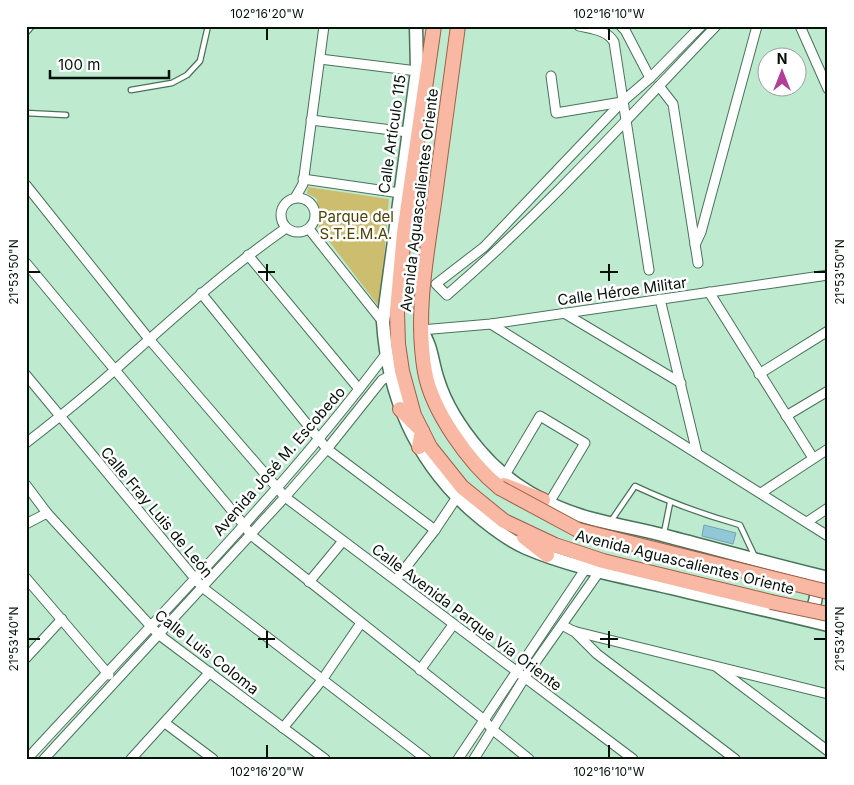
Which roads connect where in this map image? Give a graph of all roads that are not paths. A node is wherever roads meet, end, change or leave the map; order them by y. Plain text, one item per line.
1 (32, 26) edge
2 (208, 26) edge
3 (324, 26) edge
4 (416, 26) edge
5 (434, 26) edge
6 (458, 26) edge
7 (579, 26) edge
8 (621, 26) edge
9 (701, 26) edge
10 (716, 26) edge
11 (757, 26) edge
12 (800, 26) edge
13 (26, 33) edge
14 (320, 59) junction
15 (417, 71) junction
16 (551, 76) dead end
17 (650, 78) junction
18 (659, 86) junction
19 (828, 89) edge
20 (131, 90) dead end
21 (622, 102) junction
22 (26, 112) edge
23 (66, 115) dead end
24 (311, 120) junction
25 (626, 121) junction
26 (408, 132) junction
27 (303, 181) junction
28 (26, 185) edge
29 (400, 193) junction
30 (295, 198) junction
31 (308, 201) junction
32 (286, 228) junction
33 (309, 229) junction
34 (404, 233) junction
35 (695, 245) junction
36 (484, 247) junction
37 (248, 255) junction
38 (493, 255) junction
39 (391, 256) junction
40 (26, 263) edge
41 (698, 264) dead end
42 (649, 270) dead end
43 (828, 275) edge
44 (709, 292) junction
45 (201, 293) junction
46 (660, 299) junction
47 (564, 313) junction
48 (383, 322) junction
49 (491, 324) junction
50 (420, 330) junction
51 (828, 331) edge
52 (149, 339) junction
53 (386, 354) junction
54 (116, 369) junction
55 (759, 374) junction
56 (26, 375) edge
57 (390, 375) junction
58 (681, 383) junction
59 (359, 389) junction
60 (828, 391) edge
61 (433, 402) junction
62 (400, 409) junction
63 (60, 416) junction
64 (786, 416) junction
65 (456, 417) junction
66 (422, 431) junction
67 (318, 439) junction
68 (26, 443) edge
69 (419, 447) junction
70 (327, 449) junction
71 (828, 449) edge
72 (696, 452) junction
73 (813, 458) junction
74 (488, 478) junction
75 (502, 482) junction
76 (26, 485) edge
77 (276, 489) junction
78 (761, 493) junction
79 (457, 497) junction
80 (285, 498) junction
81 (546, 502) junction
82 (670, 503) junction
83 (828, 508) edge
84 (48, 513) junction
85 (807, 522) junction
86 (610, 523) junction
87 (26, 524) edge
88 (510, 524) junction
89 (244, 525) junction
90 (435, 530) junction
91 (250, 535) junction
92 (663, 535) junction
93 (828, 536) edge
94 (343, 540) junction
95 (547, 555) junction
96 (757, 560) junction
97 (593, 570) junction
98 (802, 572) junction
99 (26, 578) edge
100 (194, 578) junction
101 (828, 578) edge
102 (396, 580) junction
103 (309, 582) junction
104 (202, 587) junction
105 (828, 592) edge
106 (828, 614) edge
107 (798, 618) junction
108 (62, 619) junction
109 (361, 624) junction
110 (453, 624) junction
111 (828, 625) edge
112 (150, 626) junction
113 (562, 626) junction
114 (574, 631) junction
115 (158, 634) junction
116 (26, 658) edge
117 (715, 665) junction
118 (420, 670) junction
119 (106, 672) junction
120 (210, 672) junction
121 (516, 672) junction
122 (525, 678) junction
123 (322, 680) junction
124 (114, 681) junction
125 (828, 694) edge
126 (483, 720) junction
127 (165, 723) junction
128 (283, 728) junction
129 (493, 730) junction
130 (828, 751) edge
131 (27, 759) edge
132 (44, 759) edge
133 (132, 759) edge
134 (213, 759) edge
135 (325, 759) edge
136 (426, 759) edge
137 (458, 759) edge
138 (474, 759) edge
139 (529, 759) edge
140 (633, 759) edge
141 (735, 759) edge

1 - 13 lane
2 - 20 lane
3 - 14 street
4 - 15 street, Calle Artículo 115
5 - 34 main road, Avenida Aguascalientes Oriente
6 - 50 main road, Avenida Aguascalientes Oriente
7 - 21 street
8 - 17 street
9 - 17 street
10 - 18 street
11 - 35 street
12 - 19 street
14 - 15 street
14 - 24 street
15 - 26 street, Calle Artículo 115
16 - 21 street
17 - 21 street
18 - 25 street
18 - 35 street
21 - 25 street
21 - 36 street
22 - 23 lane
24 - 26 street
24 - 27 street
25 - 38 street
25 - 42 street
26 - 29 street, Calle Artículo 115
27 - 29 street
27 - 30 street
27 - 31 street
28 - 52 street, Calle Avenida Parque Vía Oriente
29 - 39 street, Calle Artículo 115
30 - 31 street
30 - 32 street
31 - 33 street
32 - 33 street
32 - 37 street
33 - 48 street
34 - 39 main road
34 - 66 main road, Avenida Aguascalientes Oriente
35 - 41 street
36 - 38 street
36 - 38 street
37 - 45 street
37 - 59 street
39 - 48 street, Calle Artículo 115
40 - 54 street
43 - 44 street, Calle Héroe Militar
44 - 46 street, Calle Héroe Militar
44 - 55 street
45 - 52 street
45 - 67 street
46 - 47 street, Calle Héroe Militar
46 - 58 street
47 - 49 street, Calle Héroe Militar
47 - 58 street
48 - 53 street, Calle Artículo 115
49 - 50 street, Calle Héroe Militar
49 - 72 street
50 - 61 main road, Avenida Aguascalientes Oriente
50 - 65 street
51 - 55 street
52 - 54 street
52 - 77 street, Calle Avenida Parque Vía Oriente
53 - 57 street, Calle Artículo 115
53 - 59 street, Avenida José M. Escobedo
54 - 63 street
54 - 89 street
55 - 64 street
56 - 63 street, Calle Fray Luis de León
57 - 62 street, Calle Artículo 115
57 - 70 street, Avenida José M. Escobedo
58 - 72 street
59 - 67 street, Avenida José M. Escobedo
60 - 64 street
61 - 65 main road
61 - 74 main road, Avenida Aguascalientes Oriente
62 - 66 main road
62 - 69 street, Calle Artículo 115
63 - 68 street
63 - 100 street, Calle Fray Luis de León
64 - 73 street
65 - 75 street
66 - 69 main road
66 - 88 main road, Avenida Aguascalientes Oriente
67 - 70 street
67 - 77 street, Avenida José M. Escobedo
69 - 79 street, Calle Artículo 115
70 - 80 street, Avenida José M. Escobedo
70 - 90 street
71 - 73 street
72 - 78 street
73 - 78 street
74 - 75 main road, Avenida Aguascalientes Oriente
74 - 81 main road
75 - 81 street
75 - 81 street
75 - 105 main road, Avenida Aguascalientes Oriente, bridge
76 - 84 street, Calle Luis Coloma
77 - 80 street, Calle Avenida Parque Vía Oriente
77 - 89 street, Avenida José M. Escobedo
78 - 85 street
79 - 90 street
79 - 95 street, Calle Artículo 115
80 - 91 street, Avenida José M. Escobedo
80 - 94 street, Calle Avenida Parque Vía Oriente
81 - 86 street
82 - 86 lane
82 - 92 lane
82 - 96 lane
83 - 85 street
84 - 87 street
84 - 112 street, Calle Luis Coloma
85 - 93 street
86 - 92 street
88 - 95 main road
88 - 106 main road, Avenida Aguascalientes Oriente, bridge
89 - 91 street
89 - 100 street, Avenida José M. Escobedo
90 - 102 street
91 - 103 street
91 - 104 street, Avenida José M. Escobedo
92 - 96 street
94 - 102 street, Calle Avenida Parque Vía Oriente
94 - 103 street
95 - 97 street, Calle Artículo 115
96 - 98 street
97 - 107 street, Avenida Aguascalientes Oriente
97 - 113 street
97 - 121 street
98 - 101 street
98 - 107 street
99 - 108 street
100 - 104 street, Calle Fray Luis de León
100 - 112 street, Avenida José M. Escobedo
102 - 110 street, Calle Avenida Parque Vía Oriente
103 - 109 street
104 - 115 street, Avenida José M. Escobedo
104 - 123 street, Calle Fray Luis de León
107 - 111 street, Avenida Aguascalientes Oriente
108 - 116 street
108 - 119 street
109 - 118 street
109 - 123 street
110 - 118 street
110 - 121 street, Calle Avenida Parque Vía Oriente
112 - 115 street, Calle Luis Coloma
112 - 119 street, Avenida José M. Escobedo
113 - 114 street
113 - 122 street
114 - 117 street
114 - 141 street
115 - 120 street, Calle Luis Coloma
115 - 124 street, Avenida José M. Escobedo
117 - 125 street
117 - 130 street
118 - 126 street
119 - 124 street
119 - 131 street, Avenida José M. Escobedo
120 - 127 street
120 - 128 street, Calle Luis Coloma
121 - 122 street, Calle Avenida Parque Vía Oriente
121 - 126 street
122 - 129 street
122 - 140 street, Calle Avenida Parque Vía Oriente
123 - 128 street
123 - 136 street, Calle Fray Luis de León
124 - 132 street, Avenida José M. Escobedo
126 - 129 street
126 - 137 street
127 - 133 street
127 - 134 street
128 - 135 street, Calle Luis Coloma
129 - 138 street
129 - 139 street

